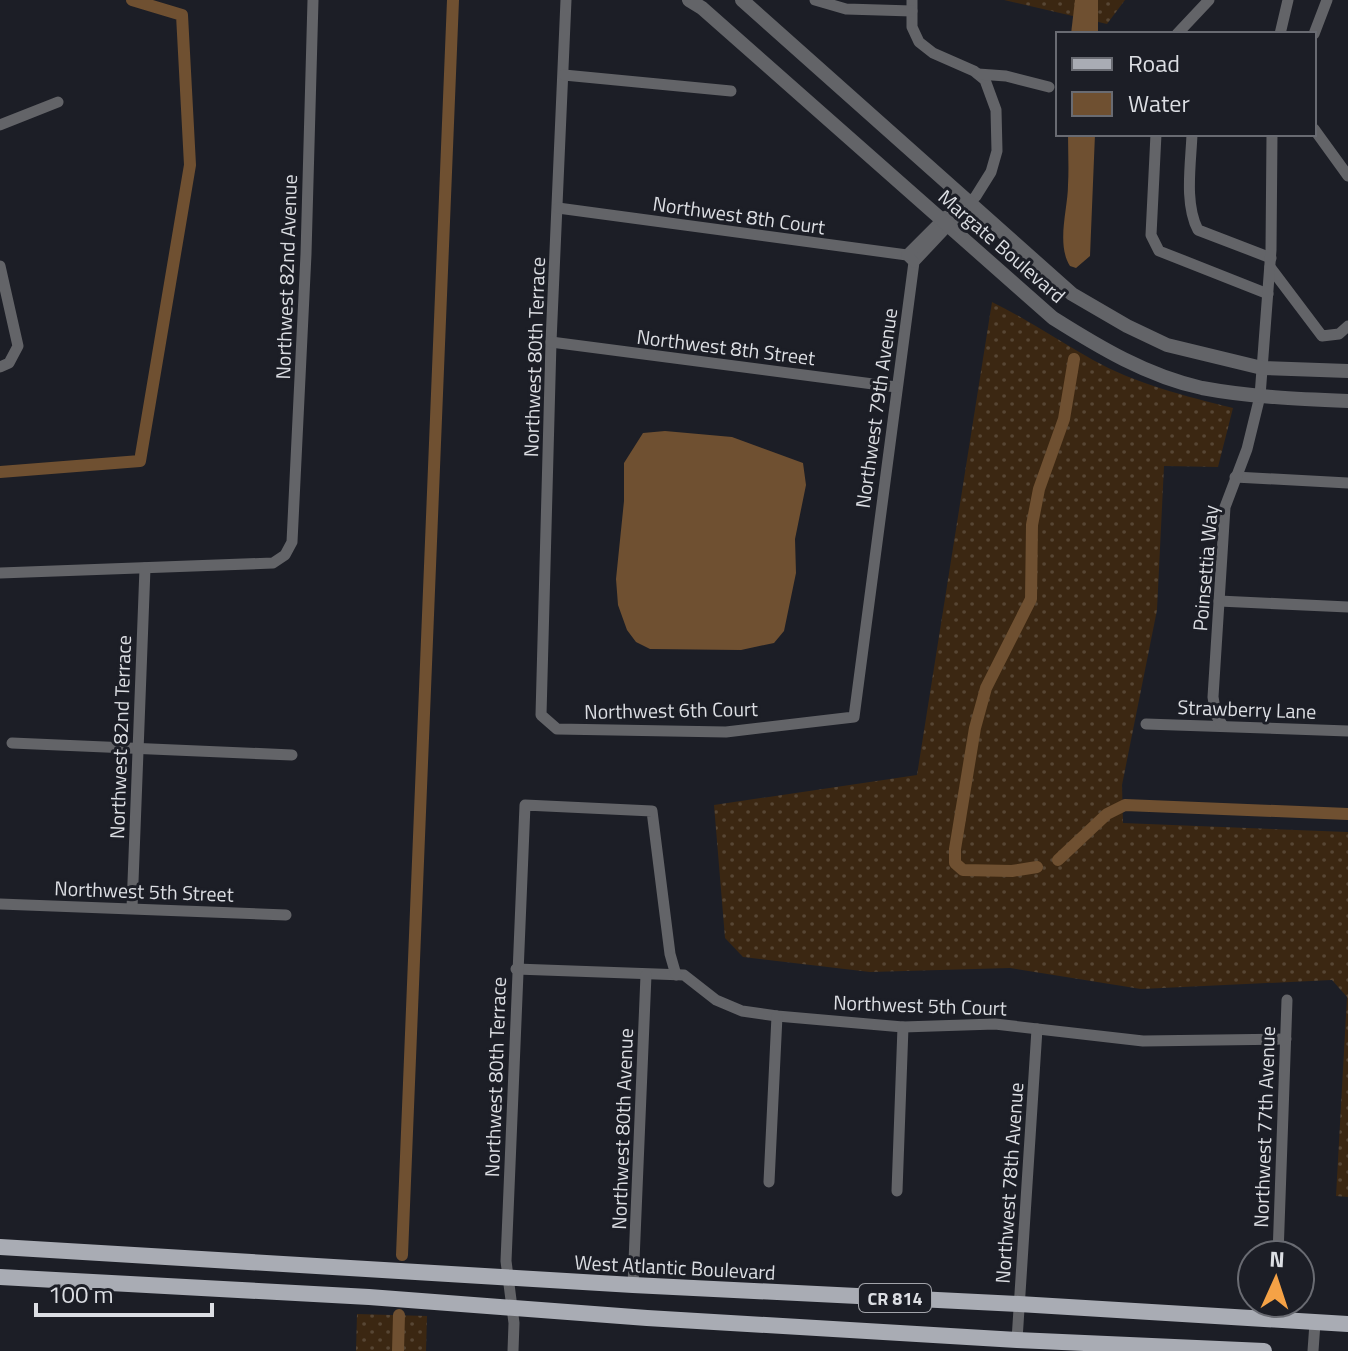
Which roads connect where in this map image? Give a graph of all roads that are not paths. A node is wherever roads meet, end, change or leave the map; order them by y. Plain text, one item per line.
1 (313, 0) edge
2 (566, 0) edge
3 (689, 0) edge
4 (742, 0) edge
5 (815, 0) edge
6 (1209, 0) edge
7 (1288, 0) edge
8 (1327, 0) edge
9 (912, 6) edge
10 (1195, 16) junction
11 (1179, 32) edge
12 (1194, 32) edge
13 (1280, 32) edge
14 (1315, 32) edge
15 (978, 74) junction
16 (564, 75) junction
17 (1049, 87) dead end
18 (731, 91) dead end
19 (58, 102) dead end
20 (0, 125) edge
21 (1316, 132) edge
22 (1156, 136) edge
23 (1192, 136) edge
24 (1272, 136) edge
25 (1348, 176) edge
26 (967, 203) junction
27 (558, 208) junction
28 (944, 223) junction
29 (910, 259) junction
30 (1270, 263) junction
31 (0, 266) edge
32 (1268, 294) junction
33 (1348, 326) edge
34 (551, 342) junction
35 (5, 365) edge
36 (1262, 368) junction
37 (1348, 371) edge
38 (896, 387) junction
39 (1260, 396) junction
40 (1348, 401) edge
41 (1235, 477) junction
42 (1348, 483) edge
43 (145, 568) junction
44 (0, 573) edge
45 (1219, 601) junction
46 (1348, 607) edge
47 (541, 715) joint
48 (854, 717) joint
49 (1146, 724) dead end
50 (1223, 726) junction
51 (1348, 731) edge
52 (12, 743) dead end
53 (138, 747) junction
54 (292, 755) dead end
55 (0, 904) edge
56 (132, 908) junction
57 (286, 915) dead end
58 (516, 969) junction
59 (646, 975) junction
60 (676, 975) junction
61 (1287, 1000) dead end
62 (777, 1016) junction
63 (903, 1027) junction
64 (1037, 1029) junction
65 (1286, 1039) junction
66 (769, 1182) dead end
67 (897, 1191) dead end
68 (1279, 1239) edge
69 (0, 1247) edge
70 (0, 1277) edge
71 (507, 1277) junction
72 (633, 1285) junction
73 (1019, 1304) junction
74 (512, 1308) junction
75 (1236, 1310) edge
76 (1302, 1319) edge
77 (1315, 1323) junction
78 (1348, 1324) edge
79 (1017, 1340) junction
80 (513, 1351) edge
81 (1264, 1351) edge
82 (1313, 1351) edge

1 - 43 street, Northwest 82nd Avenue
2 - 16 street, Northwest 80th Terrace
3 - 28 street, Margate Boulevard
4 - 26 street, Margate Boulevard
5 - 9 street
6 - 10 street
7 - 13 street
8 - 14 street
9 - 15 street
10 - 11 street
10 - 12 street
15 - 17 street
15 - 26 street
16 - 18 street
16 - 27 street, Northwest 80th Terrace
19 - 20 street
21 - 25 street
22 - 32 street
23 - 30 street
24 - 30 street, Poinsettia Way
26 - 28 street
26 - 36 street, Margate Boulevard
27 - 29 street, Northwest 8th Court
27 - 34 street, Northwest 80th Terrace
28 - 29 street
28 - 39 street, Margate Boulevard
29 - 38 street, Northwest 79th Avenue
30 - 32 street, Poinsettia Way
30 - 33 street
31 - 35 street
32 - 36 street, Poinsettia Way
34 - 38 street, Northwest 8th Street
34 - 47 street, Northwest 80th Terrace
36 - 37 street, Margate Boulevard
36 - 39 street, Poinsettia Way
38 - 48 street, Northwest 79th Avenue
39 - 40 street, Margate Boulevard
39 - 41 street, Poinsettia Way
41 - 42 street
41 - 45 street, Poinsettia Way
43 - 44 street
43 - 53 street, Northwest 82nd Terrace
45 - 46 street
45 - 50 street, Poinsettia Way
47 - 48 street, Northwest 6th Court
49 - 50 street, Strawberry Lane
50 - 51 street, Strawberry Lane
52 - 53 street
53 - 54 street
53 - 56 street, Northwest 82nd Terrace
55 - 56 street, Northwest 5th Street
56 - 57 street, Northwest 5th Street
58 - 59 street
58 - 60 street, Northwest 80th Terrace
58 - 71 street, Northwest 80th Terrace
59 - 60 street
59 - 72 street, Northwest 80th Avenue
60 - 62 street, Northwest 5th Court
61 - 65 street, Northwest 77th Avenue
62 - 63 street, Northwest 5th Court
62 - 66 street
63 - 64 street, Northwest 5th Court
63 - 67 street
64 - 65 street, Northwest 5th Court
64 - 73 street, Northwest 78th Avenue
65 - 68 street, Northwest 77th Avenue
69 - 71 main road, West Atlantic Boulevard / CR 814
70 - 74 main road, CR 814
71 - 72 main road, West Atlantic Boulevard / CR 814
71 - 74 street, Northwest 80th Terrace
72 - 73 main road, West Atlantic Boulevard / CR 814
73 - 75 main road, West Atlantic Boulevard / CR 814
73 - 79 street, Northwest 78th Avenue
74 - 79 main road, CR 814
74 - 80 street, Northwest 80th Terrace
76 - 77 main road, West Atlantic Boulevard / CR 814
77 - 78 main road, West Atlantic Boulevard / CR 814
77 - 82 street
79 - 81 main road, CR 814

